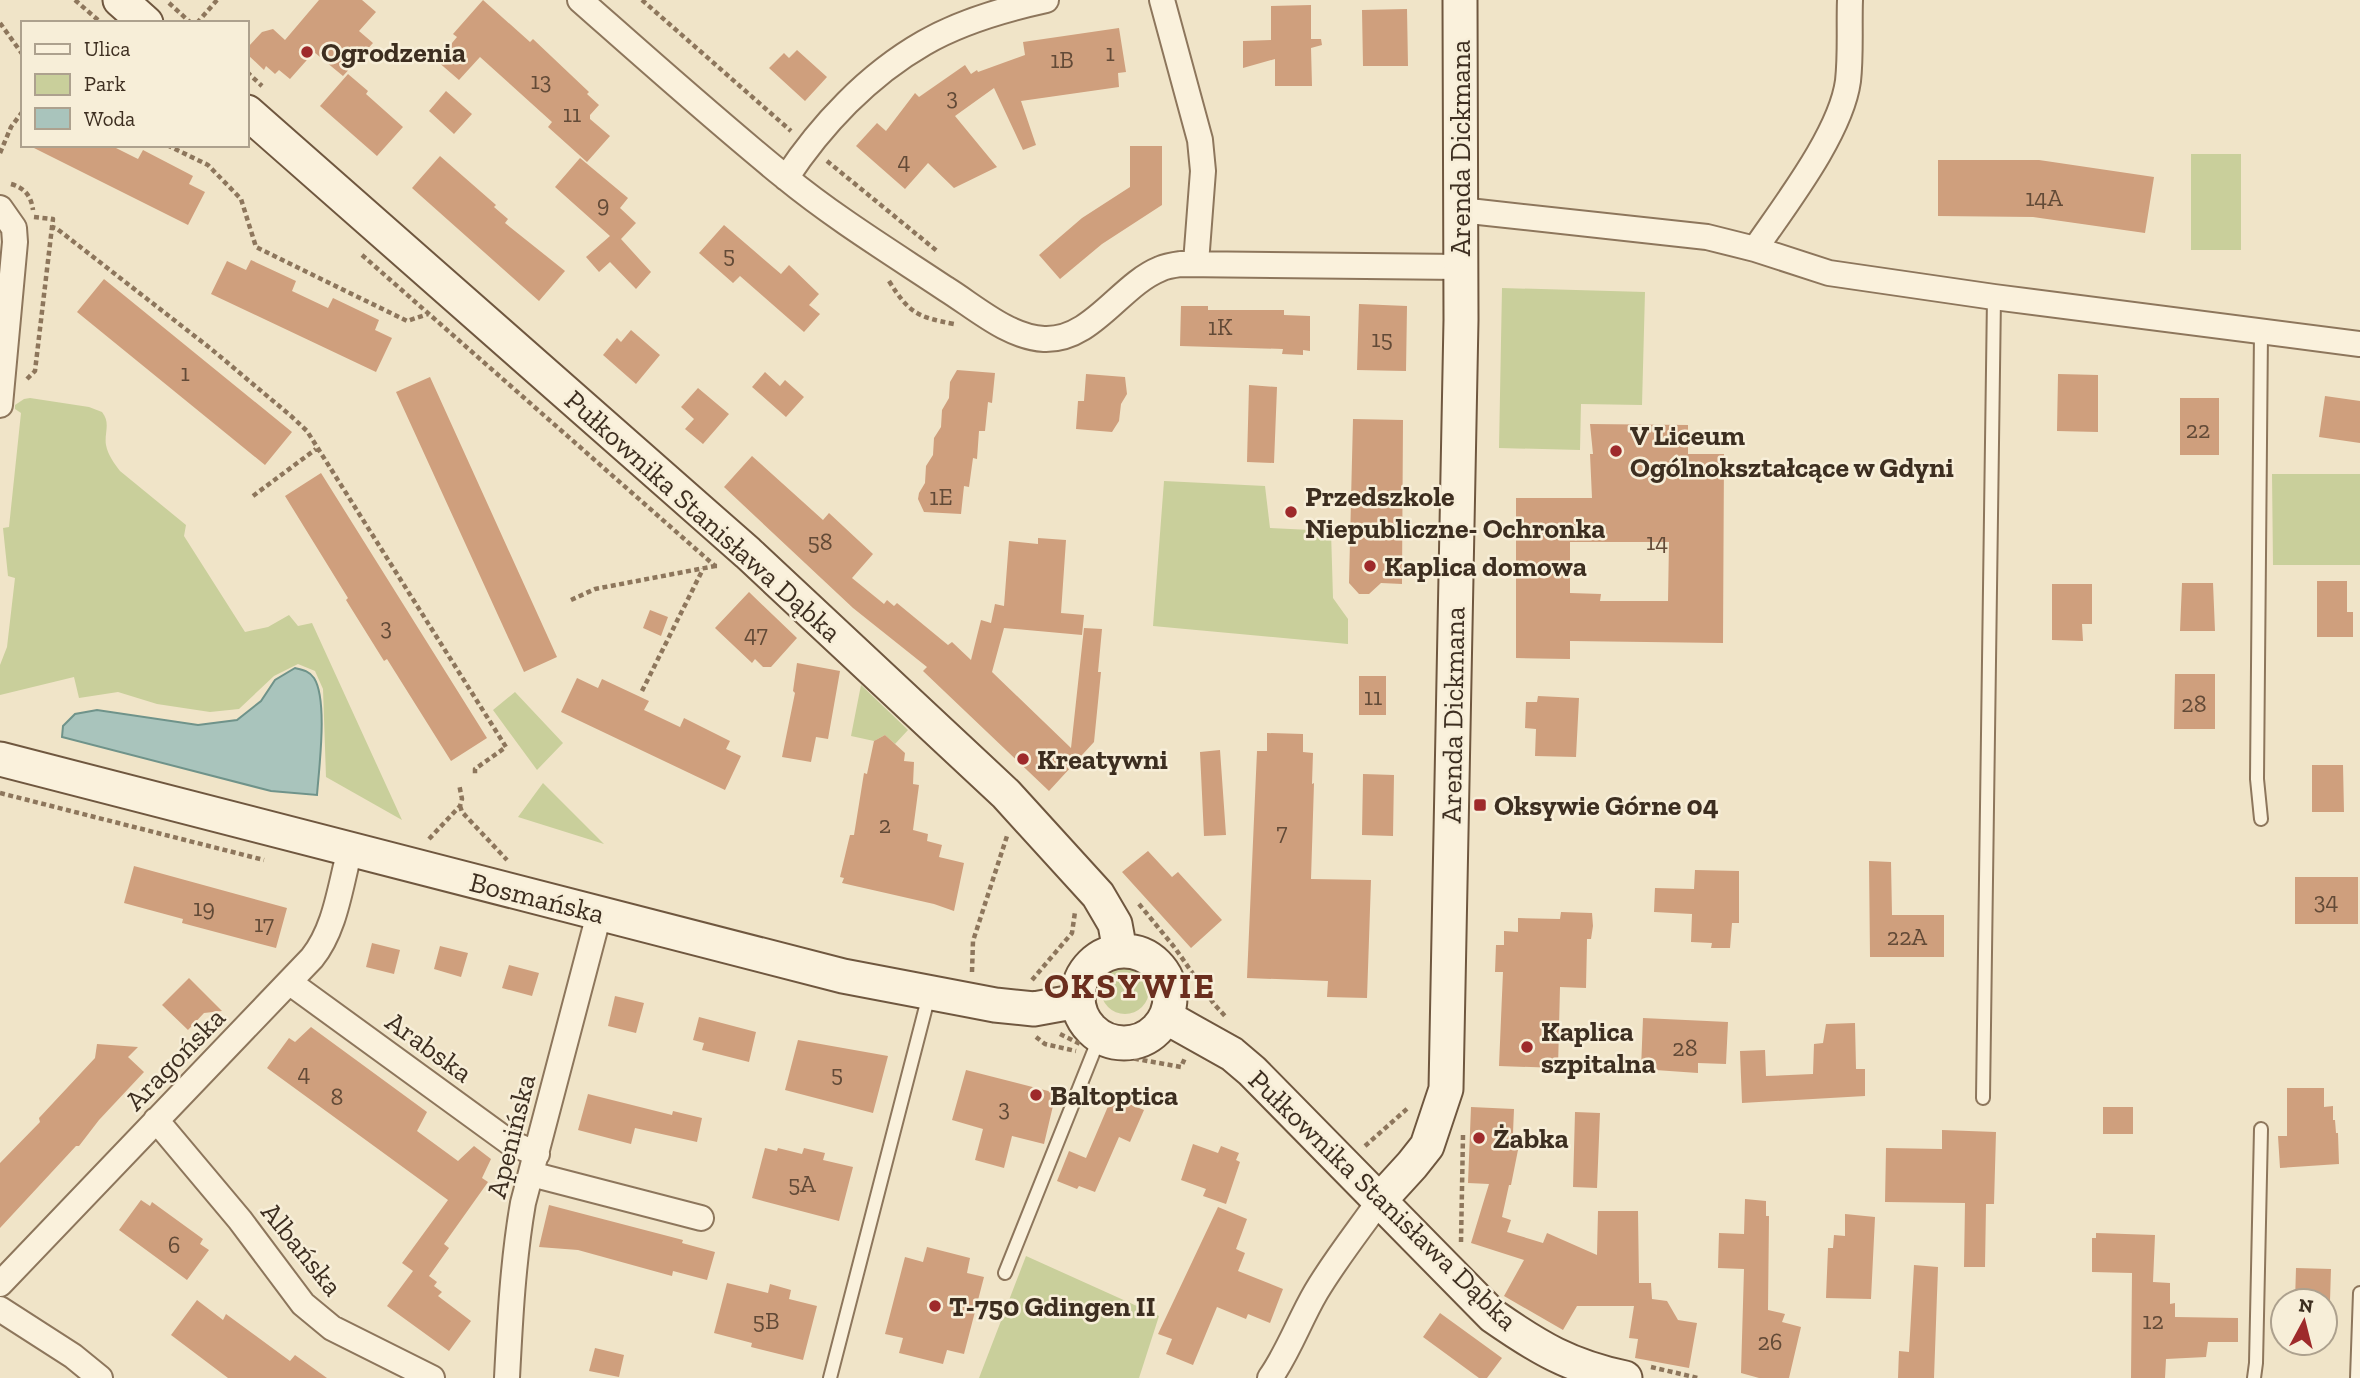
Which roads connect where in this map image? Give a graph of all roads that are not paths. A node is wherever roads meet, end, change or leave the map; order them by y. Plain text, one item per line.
1 (120, 0) edge
2 (1046, 0) edge
3 (1162, 0) edge
4 (1460, 0) edge
5 (1850, 0) edge
6 (590, 3) edge
7 (144, 21) edge
8 (248, 113) edge
9 (786, 178) junction
10 (0, 208) edge
11 (1460, 210) junction
12 (1755, 249) junction
13 (1196, 263) junction
14 (1461, 267) junction
15 (1994, 297) junction
16 (2261, 331) junction
17 (2360, 344) edge
18 (0, 405) edge
19 (0, 759) edge
20 (2261, 819) dead end
21 (350, 850) junction
22 (599, 914) junction
23 (1120, 951) junction
24 (289, 982) junction
25 (930, 994) junction
26 (1078, 1001) junction
27 (1166, 1017) junction
28 (1097, 1044) junction
29 (1983, 1098) dead end
30 (156, 1121) junction
31 (2261, 1129) dead end
32 (534, 1164) junction
33 (1380, 1200) junction
34 (701, 1218) dead end
35 (1005, 1273) dead end
36 (0, 1284) edge
37 (2360, 1293) edge
38 (0, 1309) edge
39 (1610, 1376) edge
40 (100, 1378) edge
41 (432, 1378) edge
42 (507, 1378) edge
43 (830, 1378) edge
44 (1270, 1378) edge
45 (2254, 1378) edge
46 (2357, 1378) edge

1 - 7 street
2 - 9 street
3 - 13 street
4 - 11 street, Arenda Dickmana
5 - 12 street
6 - 9 street
8 - 23 street, Pułkownika Stanisława Dąbka
9 - 13 street
10 - 18 street
11 - 12 street
11 - 14 street, Arenda Dickmana
12 - 15 street
13 - 14 street
14 - 33 street, Arenda Dickmana
15 - 16 street
15 - 29 lane
16 - 17 street
16 - 20 lane
19 - 21 street, Bosmańska
21 - 22 street, Bosmańska
21 - 24 street, Aragońska
22 - 25 street, Bosmańska
22 - 32 street, Apenińska
23 - 26 street
23 - 27 street
24 - 30 street, Aragońska
24 - 32 street, Arabska
25 - 26 street, Bosmańska
25 - 43 lane
26 - 28 street
27 - 28 street
27 - 33 street, Pułkownika Stanisława Dąbka
28 - 35 lane
30 - 36 street, Aragońska
30 - 41 street, Albańska
31 - 45 lane
32 - 34 street, Arabska
32 - 42 street, Apenińska
33 - 39 street, Pułkownika Stanisława Dąbka
33 - 44 street
37 - 46 lane
38 - 40 street

